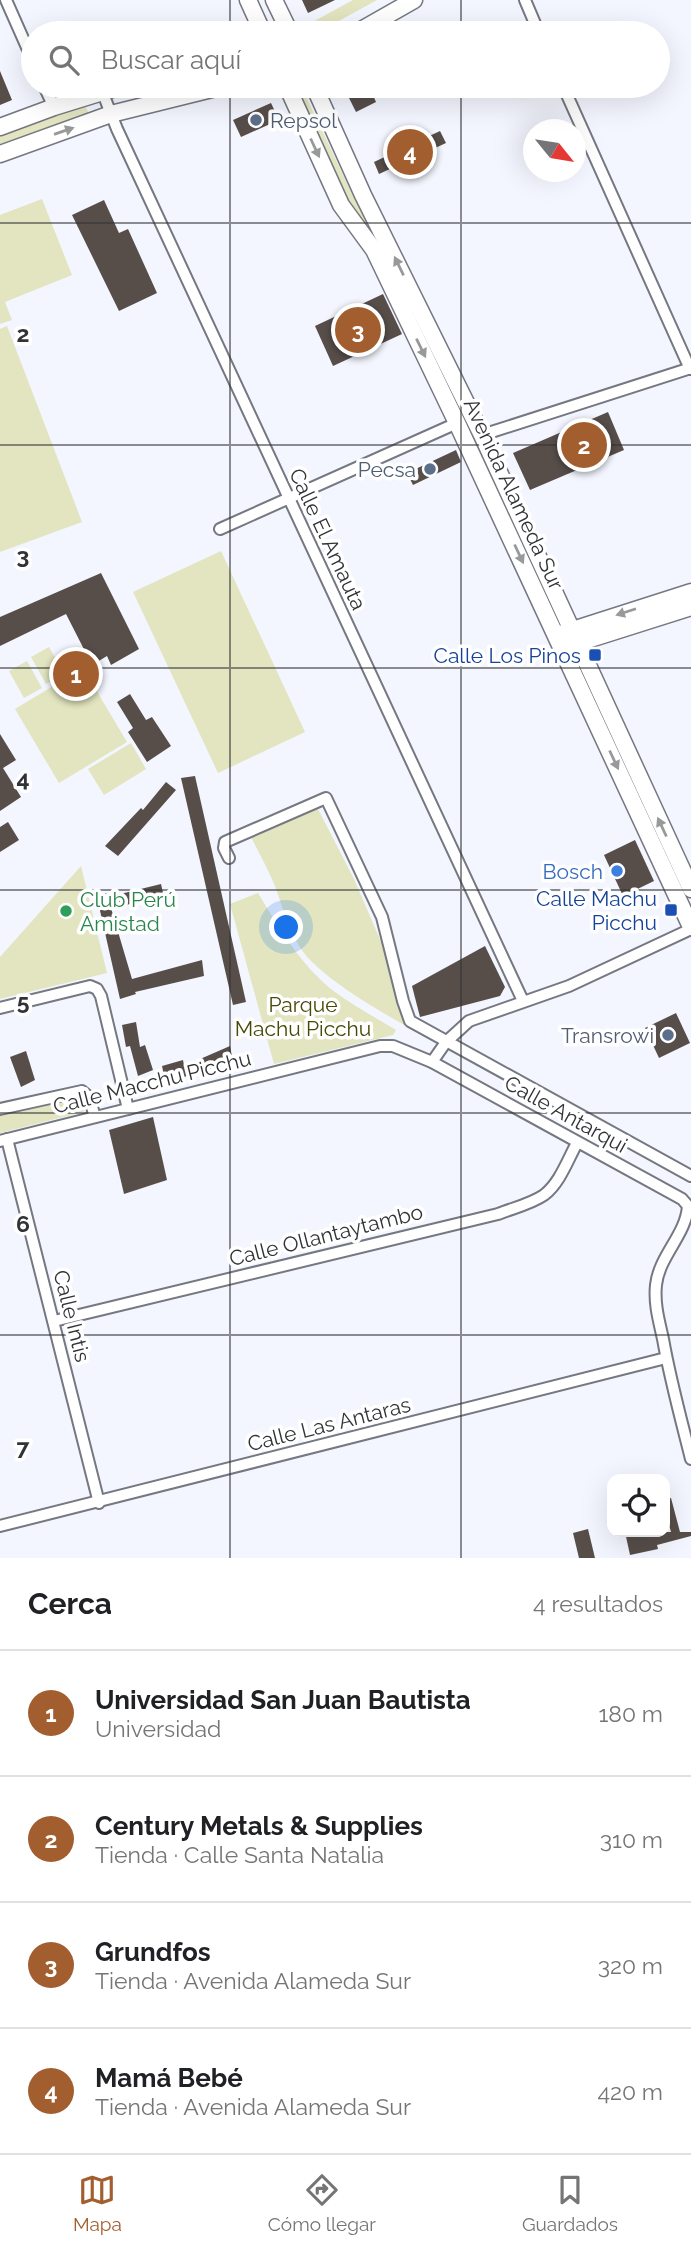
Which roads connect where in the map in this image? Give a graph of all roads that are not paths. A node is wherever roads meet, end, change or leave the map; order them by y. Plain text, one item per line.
1 (6, 0) edge
2 (248, 0) edge
3 (274, 0) edge
4 (414, 0) edge
5 (525, 0) edge
6 (0, 3) edge
7 (258, 21) edge
8 (284, 21) edge
9 (377, 21) edge
10 (535, 21) edge
11 (21, 34) edge
12 (50, 98) edge
13 (83, 98) edge
14 (104, 98) edge
15 (175, 98) edge
16 (292, 98) edge
17 (319, 98) edge
18 (568, 98) edge
19 (54, 107) junction
20 (110, 114) junction
21 (0, 127) edge
22 (0, 154) edge
23 (690, 369) edge
24 (457, 423) junction
25 (482, 435) junction
26 (288, 500) junction
27 (220, 529) dead end
28 (691, 592) edge
29 (691, 607) edge
30 (567, 639) junction
31 (229, 858) dead end
32 (691, 889) edge
33 (691, 928) edge
34 (523, 1001) junction
35 (0, 1008) edge
36 (446, 1042) junction
37 (432, 1062) junction
38 (128, 1109) junction
39 (0, 1110) edge
40 (95, 1117) junction
41 (4, 1140) edge
42 (577, 1143) junction
43 (691, 1176) edge
44 (54, 1321) junction
45 (666, 1358) junction
46 (691, 1459) edge
47 (99, 1503) junction
48 (0, 1526) edge

1 - 6 street
1 - 11 street
2 - 7 main road
3 - 8 main road
4 - 9 main road
5 - 10 street
12 - 19 street
13 - 19 main road
14 - 20 street, Calle El Amauta
15 - 20 main road
16 -> 24 main road, Avenida Alameda Sur
25 -> 17 main road, Avenida Alameda Sur
18 - 23 street
19 - 21 main road
22 -> 20 main road
20 - 26 street, Calle El Amauta
23 - 25 street
24 - 26 street
24 -> 30 main road, Avenida Alameda Sur
25 - 30 main road, Avenida Alameda Sur
26 - 27 street
26 - 34 street, Calle El Amauta
28 -> 30 main road
29 - 30 main road
32 -> 30 main road, Avenida Alameda Sur
30 -> 33 main road, Avenida Alameda Sur
31 - 36 street
33 - 34 street
34 - 36 street
35 - 38 street
36 - 37 street
36 - 43 street
37 - 38 street, Calle Macchu Picchu
37 - 42 street, Calle Antarqui
38 - 40 street, Calle Macchu Picchu
39 - 40 street
40 - 41 street, Calle Macchu Picchu
41 - 44 street, Calle Intis
42 - 44 street, Calle Ollantaytambo
42 - 45 street, Calle Antarqui
44 - 47 street, Calle Intis
45 - 46 street
45 - 47 street, Calle Las Antaras
47 - 48 street, Calle Las Antaras

